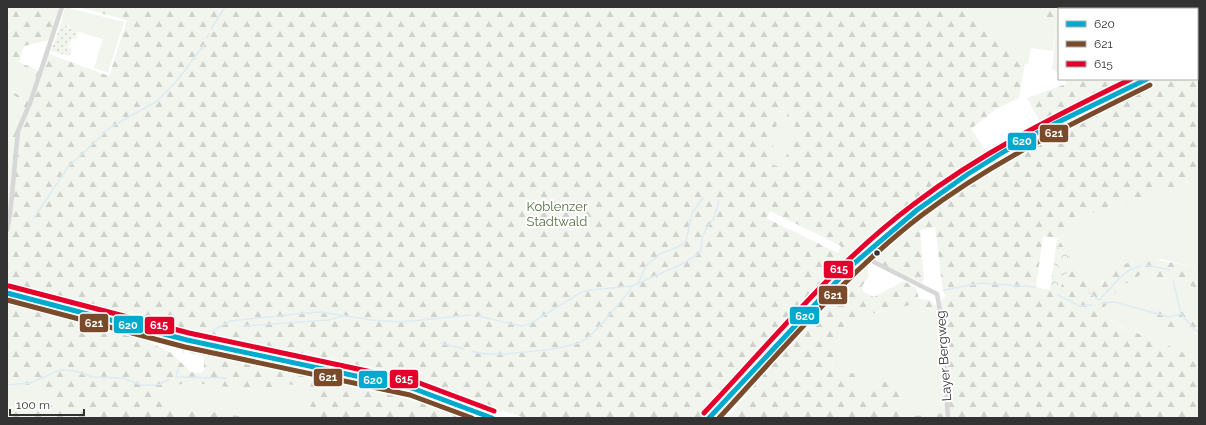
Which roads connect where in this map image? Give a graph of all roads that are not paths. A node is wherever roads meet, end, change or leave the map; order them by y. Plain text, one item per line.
1 (62, 7) edge
2 (1145, 80) edge
3 (7, 230) edge
4 (862, 256) junction
5 (7, 293) edge
6 (781, 340) junction
7 (492, 418) edge
8 (709, 418) edge
9 (716, 418) edge
10 (948, 418) edge

1 - 3 street
2 - 4 main road
4 - 6 main road
4 - 10 street, Layer Bergweg
5 - 7 main road
6 - 8 main road
6 - 9 main road

